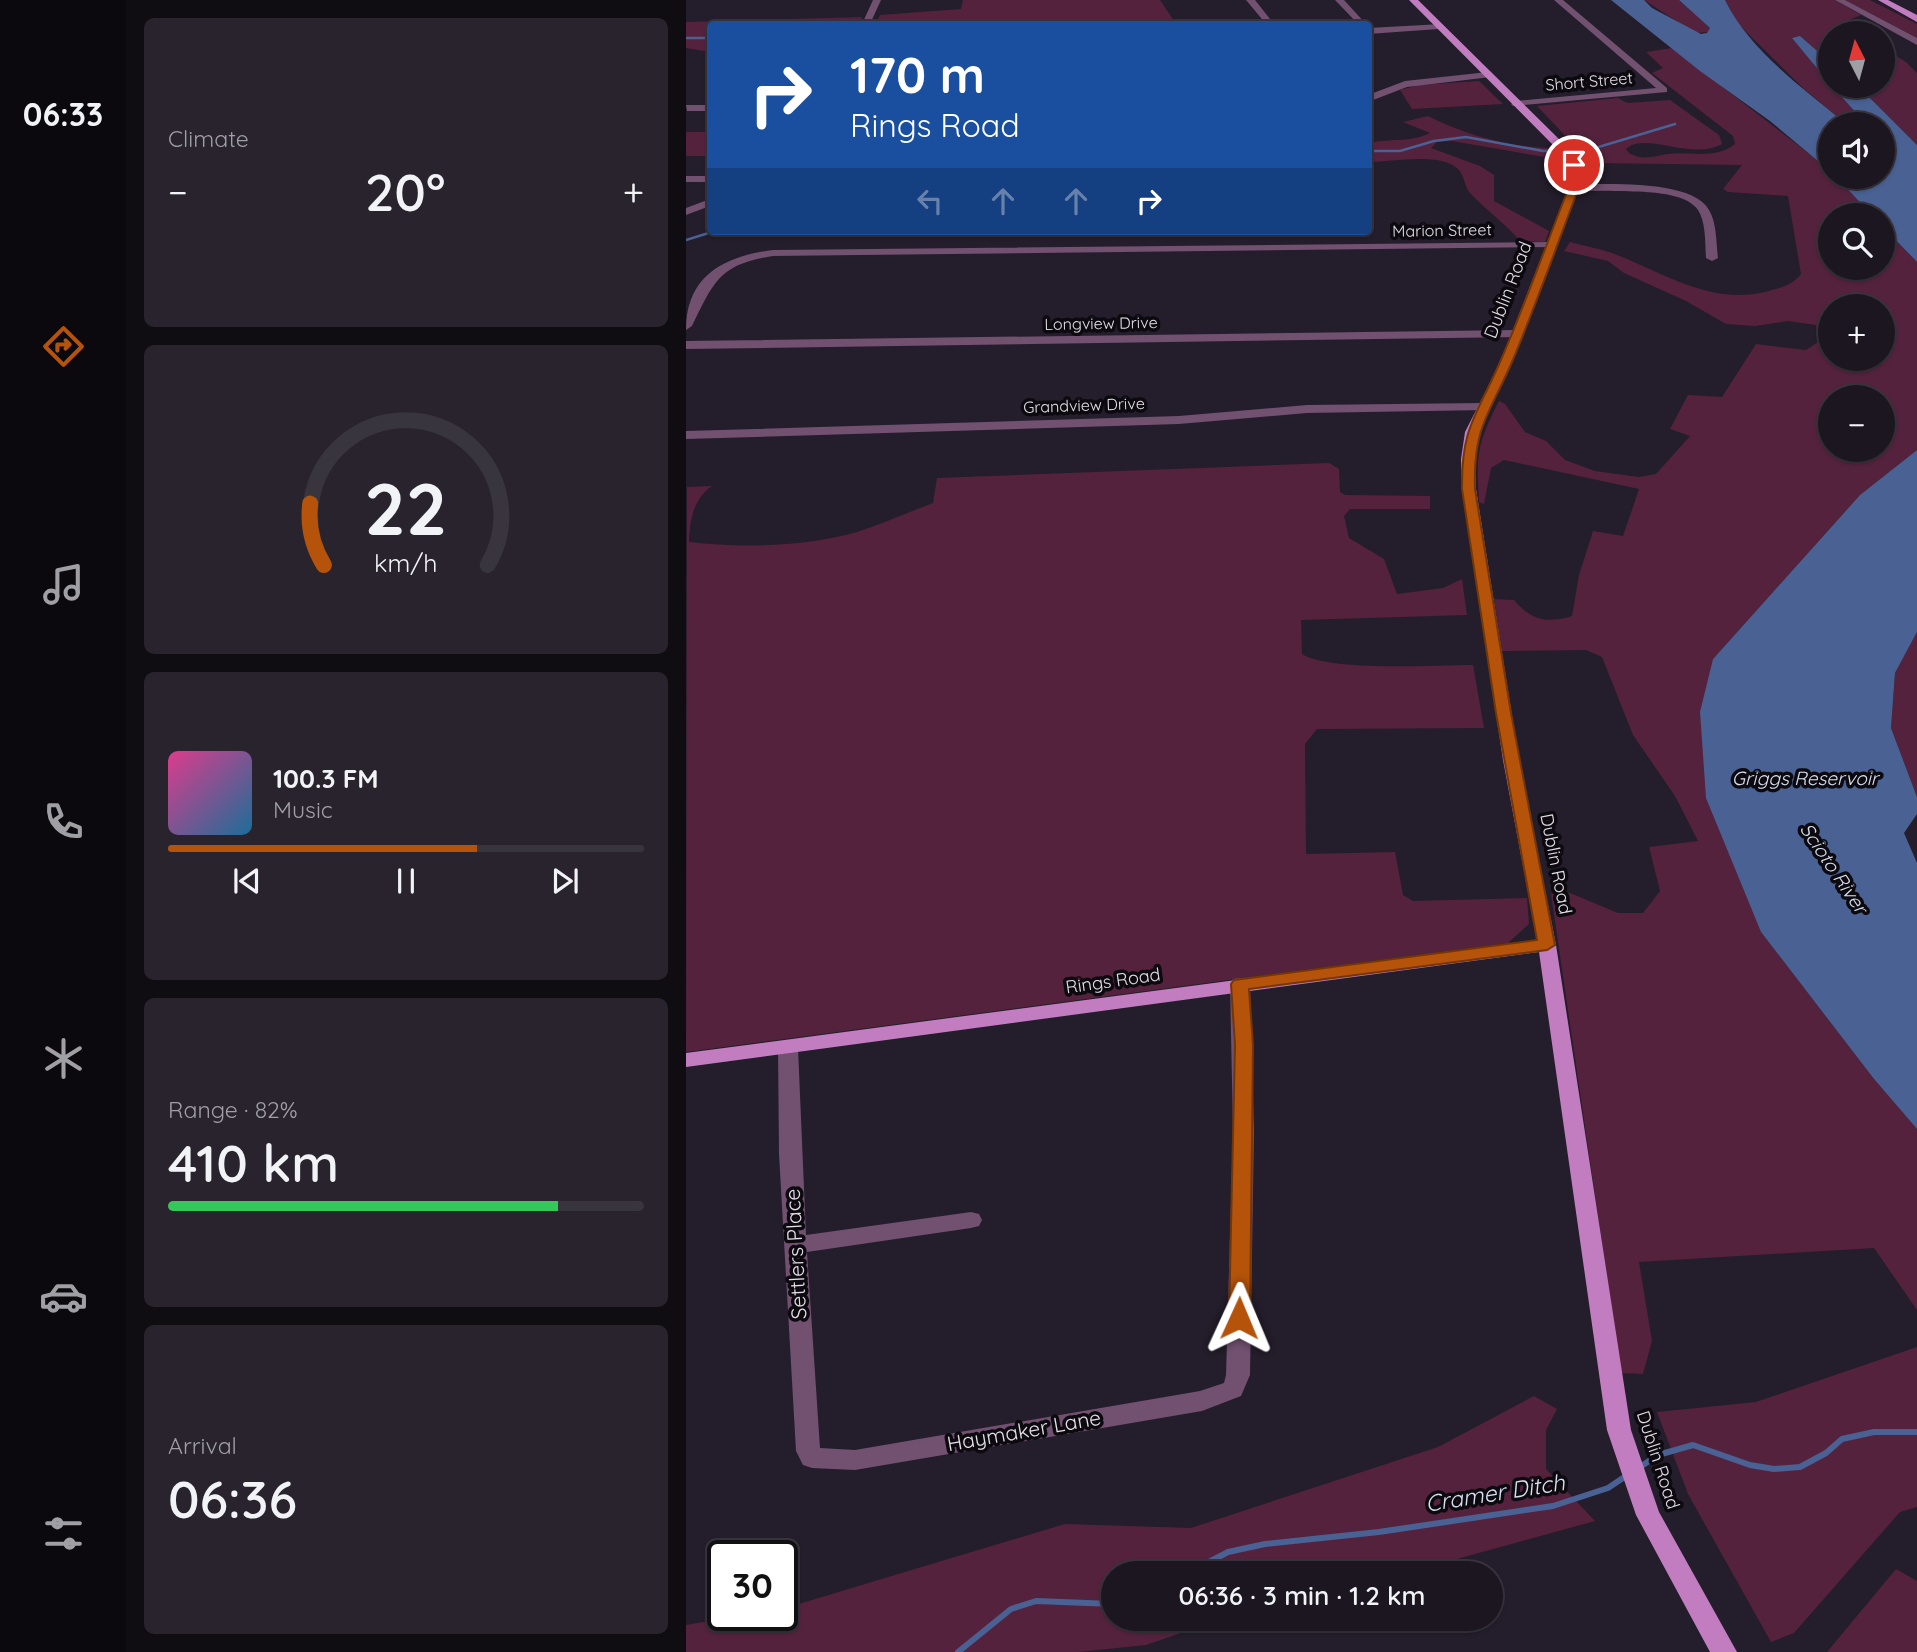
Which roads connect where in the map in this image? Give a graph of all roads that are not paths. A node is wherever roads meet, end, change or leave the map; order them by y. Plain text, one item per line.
1 (877, 0) edge
2 (1250, 0) edge
3 (1359, 0) edge
4 (1413, 0) edge
5 (1558, 0) edge
6 (1839, 0) edge
7 (1882, 0) edge
8 (1339, 1) edge
9 (1917, 19) edge
10 (867, 21) edge
11 (1268, 21) edge
12 (1359, 21) edge
13 (1439, 26) junction
14 (1372, 31) edge
15 (1917, 42) edge
16 (1488, 75) junction
17 (1372, 97) edge
18 (1516, 104) junction
19 (687, 108) edge
20 (707, 108) edge
21 (686, 179) edge
22 (707, 179) edge
23 (1574, 187) junction
24 (707, 203) edge
25 (686, 212) edge
26 (1341, 235) edge
27 (1552, 245) junction
28 (1343, 246) junction
29 (1712, 258) dead end
30 (686, 326) edge
31 (1516, 334) junction
32 (686, 345) edge
33 (1482, 407) junction
34 (686, 435) edge
35 (1547, 945) junction
36 (1240, 984) junction
37 (788, 1048) junction
38 (686, 1060) edge
39 (971, 1220) dead end
40 (797, 1245) junction
41 (812, 1458) joint
42 (1724, 1652) edge

1 - 10 street
2 - 11 street
3 - 8 street
4 - 13 main road, Dublin Road
5 - 18 street, Short Street
6 - 15 street
7 - 9 main road
8 - 12 street
13 - 14 street
13 - 16 main road, Dublin Road
16 - 17 street
16 - 18 main road, Dublin Road
18 - 23 main road, Dublin Road
19 - 20 street
21 - 22 street
23 - 27 main road, Dublin Road
23 - 29 street
24 - 25 street
26 - 28 street
27 - 28 street, Marion Street
27 - 31 main road, Dublin Road
28 - 30 street, Marion Street
31 - 32 street, Longview Drive
31 - 33 main road, Dublin Road
33 - 34 street, Grandview Drive
33 - 35 main road, Dublin Road
35 - 36 main road, Rings Road
35 - 42 main road, Dublin Road
36 - 37 main road, Rings Road
36 - 41 street, Haymaker Lane
37 - 38 main road, Rings Road
37 - 40 street, Settlers Place
39 - 40 street
40 - 41 street, Settlers Place

